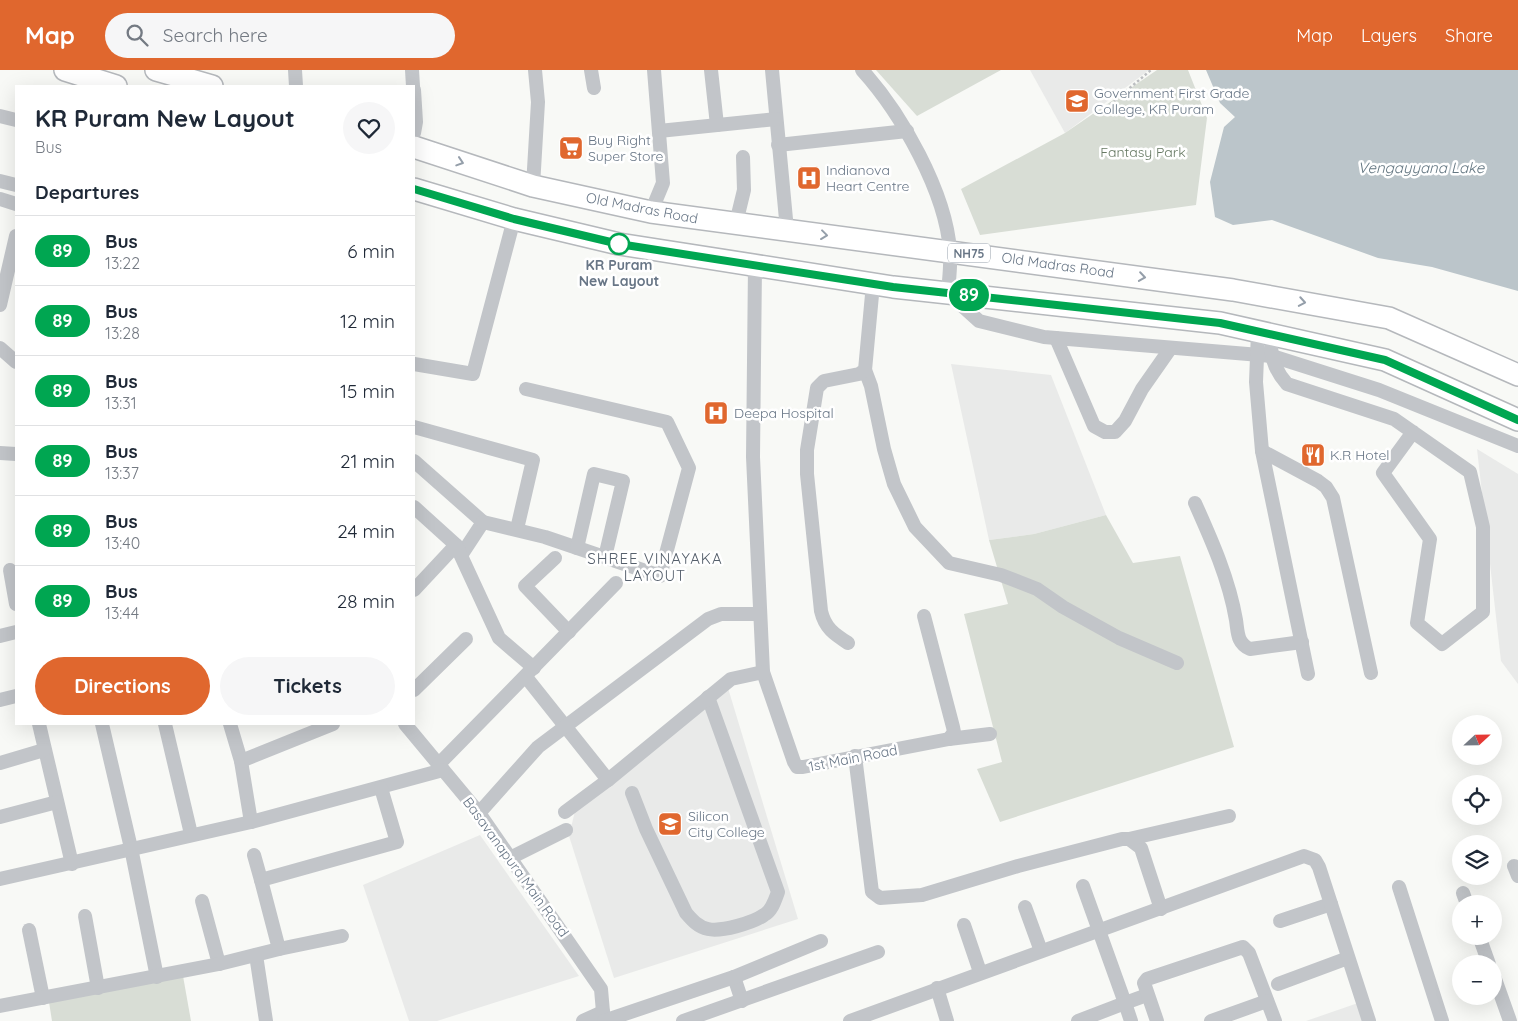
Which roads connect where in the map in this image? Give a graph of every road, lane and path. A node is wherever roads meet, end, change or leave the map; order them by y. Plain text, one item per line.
1 (65, 70) edge
2 (294, 70) edge
3 (412, 70) edge
4 (535, 70) edge
5 (592, 70) edge
6 (654, 70) edge
7 (711, 70) edge
8 (772, 70) edge
9 (862, 70) edge
10 (1151, 70) edge
11 (166, 72) edge
12 (109, 85) edge
13 (209, 85) edge
14 (296, 85) edge
15 (413, 85) edge
16 (594, 88) dead end
17 (415, 106) edge
18 (1099, 114) dead end
19 (0, 116) edge
20 (15, 120) edge
21 (776, 120) junction
22 (717, 126) junction
23 (415, 128) edge
24 (659, 131) junction
25 (907, 131) junction
26 (778, 145) junction
27 (415, 147) edge
28 (743, 157) dead end
29 (0, 181) edge
30 (15, 185) edge
31 (532, 186) junction
32 (415, 194) edge
33 (0, 199) edge
34 (15, 204) edge
35 (652, 212) junction
36 (514, 219) junction
37 (736, 224) junction
38 (787, 230) junction
39 (15, 245) edge
40 (950, 251) junction
41 (755, 265) junction
42 (11, 282) edge
43 (873, 284) junction
44 (948, 293) junction
45 (0, 305) edge
46 (1056, 338) junction
47 (1267, 341) junction
48 (0, 348) edge
49 (15, 348) edge
50 (1170, 348) junction
51 (1257, 356) junction
52 (15, 361) edge
53 (415, 364) edge
54 (865, 370) junction
55 (1518, 375) edge
56 (526, 389) dead end
57 (1518, 420) edge
58 (415, 427) edge
59 (1413, 432) junction
60 (1518, 446) edge
61 (1262, 451) junction
62 (0, 453) edge
63 (15, 454) edge
64 (415, 462) edge
65 (1195, 503) dead end
66 (415, 507) edge
67 (483, 522) junction
68 (517, 529) junction
69 (578, 548) junction
70 (459, 550) junction
71 (605, 557) junction
72 (555, 558) dead end
73 (9, 570) edge
74 (616, 583) dead end
75 (415, 589) edge
76 (15, 599) edge
77 (759, 614) junction
78 (924, 616) dead end
79 (15, 632) edge
80 (569, 632) junction
81 (0, 636) edge
82 (466, 639) dead end
83 (1302, 642) junction
84 (848, 643) dead end
85 (1177, 664) dead end
86 (530, 672) junction
87 (763, 672) junction
88 (1371, 673) dead end
89 (1308, 674) dead end
90 (415, 689) edge
91 (15, 696) edge
92 (708, 698) junction
93 (0, 700) edge
94 (39, 725) edge
95 (102, 725) edge
96 (165, 725) edge
97 (230, 725) edge
98 (331, 725) edge
99 (406, 725) edge
100 (566, 727) junction
101 (990, 734) dead end
102 (949, 739) junction
103 (44, 750) junction
104 (855, 756) junction
105 (241, 761) junction
106 (0, 763) edge
107 (441, 767) junction
108 (608, 780) junction
109 (381, 788) junction
110 (632, 793) dead end
111 (57, 802) junction
112 (565, 812) dead end
113 (479, 813) junction
114 (0, 816) edge
115 (1229, 816) dead end
116 (251, 822) junction
117 (566, 830) dead end
118 (191, 834) junction
119 (1129, 839) junction
120 (131, 848) junction
121 (254, 855) dead end
122 (512, 857) junction
123 (72, 864) junction
124 (0, 879) edge
125 (260, 880) junction
126 (1083, 886) dead end
127 (1399, 887) dead end
128 (202, 901) dead end
129 (1331, 904) junction
130 (1026, 907) dead end
131 (1161, 909) junction
132 (85, 916) dead end
133 (1280, 921) dead end
134 (964, 925) dead end
135 (29, 930) dead end
136 (1100, 930) junction
137 (342, 936) dead end
138 (821, 941) dead end
139 (278, 949) junction
140 (1041, 951) junction
141 (878, 952) dead end
142 (256, 955) junction
143 (1348, 958) junction
144 (219, 964) junction
145 (980, 972) junction
146 (157, 977) junction
147 (734, 977) junction
148 (1278, 984) dead end
149 (98, 988) junction
150 (937, 988) junction
151 (1147, 995) junction
152 (43, 998) junction
153 (1502, 998) edge
154 (742, 1001) junction
155 (1267, 1001) junction
156 (1125, 1003) junction
157 (0, 1006) edge
158 (887, 1014) edge
159 (602, 1018) edge
160 (266, 1021) edge
161 (583, 1021) edge
162 (683, 1021) edge
163 (850, 1021) edge
164 (947, 1021) edge
165 (1078, 1021) edge
166 (1131, 1021) edge
167 (1157, 1021) edge
168 (1211, 1021) edge
169 (1274, 1021) edge
170 (1369, 1021) edge
171 (1442, 1021) edge
172 (1510, 1021) edge

1 - 12 highway
2 - 14 street
3 - 15 street
4 - 31 street
5 - 16 street
6 - 24 street
7 - 22 street
8 - 21 street
9 - 25 street
10 - 18 path
11 - 13 highway
17 - 23 street
19 - 20 street
21 - 22 street
21 - 26 street
22 - 24 street
24 - 35 street
25 - 26 street
25 - 40 street
26 - 38 street
27 -> 31 highway, Old Madras Road / NH75
28 - 37 street
29 - 30 street
31 - 35 highway, Old Madras Road / NH75
32 - 36 highway
33 - 34 street
35 - 37 highway, Old Madras Road / NH75
36 - 41 highway
36 - 53 street
37 - 38 highway, Old Madras Road / NH75
38 -> 40 highway, Old Madras Road / NH75
39 - 42 street
40 - 44 street
40 -> 55 highway, Old Madras Road / NH75
41 - 43 highway
41 - 77 street
42 - 45 street
43 - 44 highway
43 - 54 street
44 - 46 street
44 - 47 highway
46 - 50 street
46 - 50 street
47 - 51 street
47 - 51 street
47 - 57 highway
47 - 59 street
47 - 60 street
48 - 49 street
48 - 52 street
50 - 51 street
51 - 61 street
54 - 84 street
54 - 85 street
56 - 71 street
58 - 68 street
59 - 59 street
61 - 83 street
61 - 88 street
62 - 63 street
64 - 67 street
65 - 83 street
66 - 70 street
67 - 68 street
67 - 70 street
68 - 69 street
69 - 71 street
69 - 71 street
70 - 75 street
70 - 86 street
72 - 80 street
73 - 76 street
74 - 80 street
77 - 87 street
77 - 100 street
78 - 102 street
79 - 81 street
80 - 86 street
82 - 90 street
83 - 89 street
86 - 100 street
86 - 107 street
87 - 92 street
87 - 104 street, 1st Main Road
91 - 93 street
92 - 108 street
92 - 110 street
94 - 103 street
95 - 120 street
96 - 118 street
97 - 105 street
98 - 105 street
99 - 107 street, Basavanapura Main Road
100 - 108 street
100 - 113 street
101 - 102 street, 1st Main Road
102 - 104 street, 1st Main Road
103 - 106 street
103 - 111 street
104 - 119 street
105 - 116 street
107 - 109 street
107 - 113 street, Basavanapura Main Road
108 - 112 street
109 - 116 street
109 - 125 street
111 - 114 street
111 - 123 street
113 - 122 street, Basavanapura Main Road
115 - 119 street
116 - 118 street
117 - 122 street
118 - 120 street
119 - 131 street
120 - 123 street
120 - 146 street
121 - 125 street
122 - 159 street, Basavanapura Main Road
123 - 124 street
125 - 139 street
126 - 136 street
127 - 171 street
128 - 144 street
129 - 131 street
129 - 133 street
129 - 143 street
130 - 140 street
131 - 136 street
132 - 149 street
134 - 145 street
135 - 152 street
136 - 140 street
136 - 156 street
137 - 139 street
138 - 147 street
139 - 142 street
140 - 145 street
141 - 154 street
142 - 144 street
142 - 160 street
143 - 148 street
143 - 170 street
144 - 146 street
145 - 150 street
146 - 149 street
147 - 154 street
147 - 159 street
149 - 152 street
150 - 158 street
150 - 164 street
151 - 155 street
151 - 156 street
151 - 167 street
152 - 157 street
153 - 172 street
154 - 162 street
155 - 168 street
155 - 169 street
156 - 165 street
156 - 166 street
158 - 163 street
159 - 161 street

